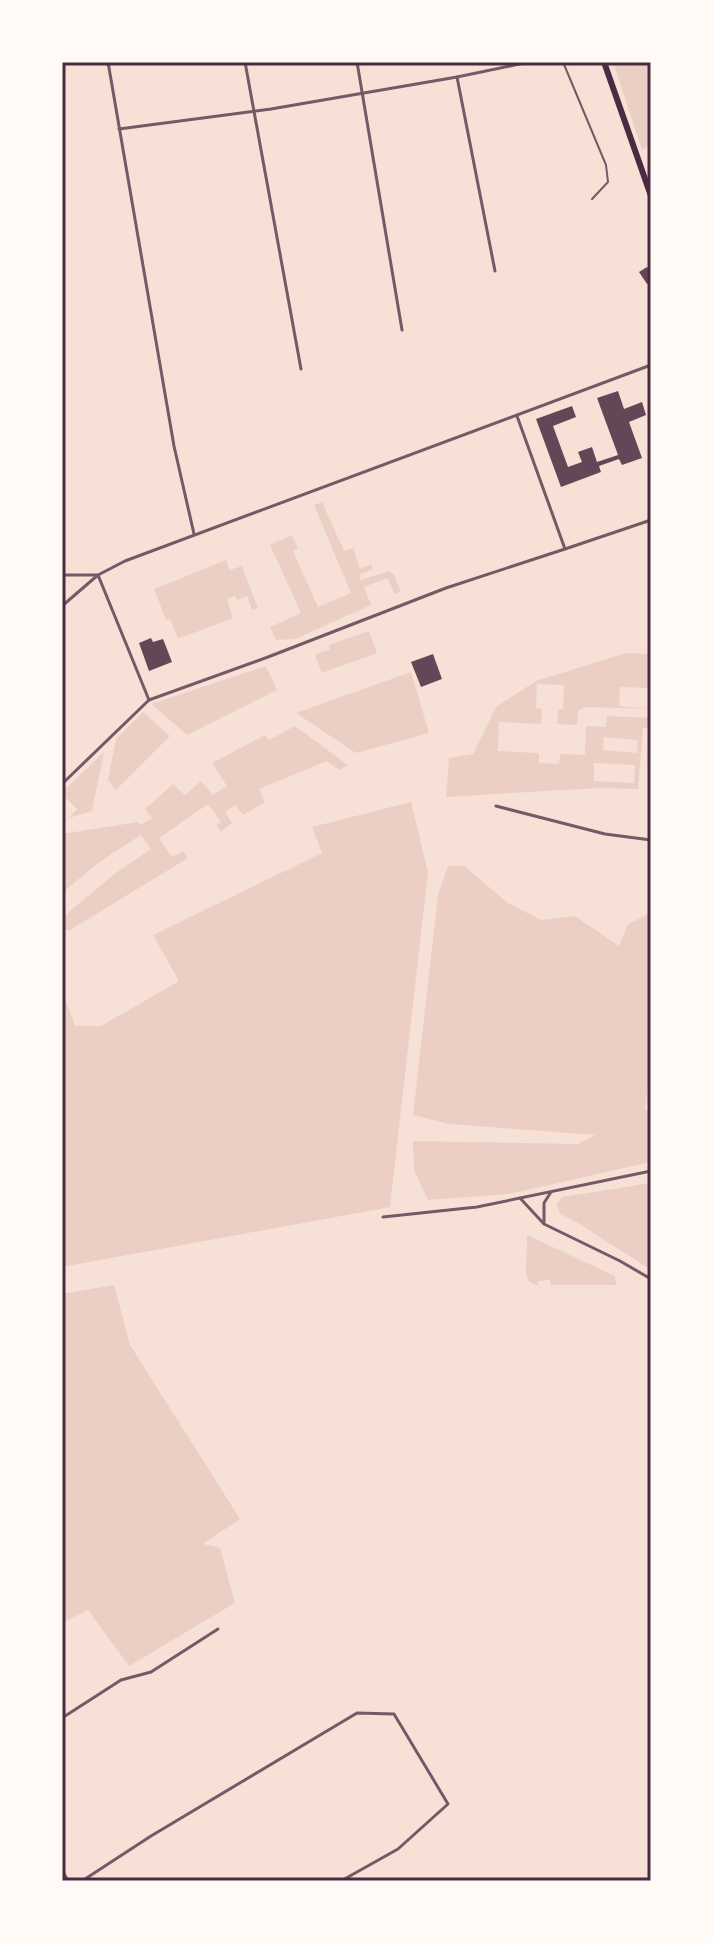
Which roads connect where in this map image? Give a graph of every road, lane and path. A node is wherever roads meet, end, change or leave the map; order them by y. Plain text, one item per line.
1 (108, 62) edge
2 (245, 62) edge
3 (357, 62) edge
4 (529, 62) edge
5 (563, 62) edge
6 (604, 62) edge
7 (457, 77) junction
8 (360, 93) junction
9 (254, 111) junction
10 (119, 129) junction
11 (651, 196) edge
12 (592, 199) dead end
13 (495, 271) dead end
14 (402, 330) dead end
15 (651, 365) edge
16 (301, 369) dead end
17 (517, 416) junction
18 (651, 520) edge
19 (194, 534) junction
20 (565, 549) junction
21 (62, 575) edge
22 (98, 575) junction
23 (62, 606) edge
24 (149, 700) junction
25 (62, 784) edge
26 (496, 806) dead end
27 (651, 840) edge
28 (651, 1171) edge
29 (551, 1192) junction
30 (520, 1198) junction
31 (383, 1217) dead end
32 (544, 1224) junction
33 (651, 1279) edge
34 (218, 1629) dead end
35 (62, 1718) edge
36 (62, 1870) edge
37 (68, 1881) edge
38 (82, 1881) edge
39 (341, 1881) edge

1 - 10 street
2 - 9 street
3 - 8 street
4 - 7 street
5 - 12 lane
6 - 11 highway
7 - 8 street
7 - 13 street
8 - 9 street
8 - 14 street
9 - 10 street
9 - 16 street
10 - 19 street
15 - 17 street
17 - 19 street
17 - 20 street
18 - 20 street
19 - 22 street
20 - 24 street
21 - 22 street
22 - 23 street
22 - 24 street
24 - 25 street
26 - 27 street
28 - 29 street
29 - 30 street
29 - 32 street
30 - 31 street
30 - 32 street
32 - 33 street
34 - 35 street
36 - 37 street
38 - 39 street

